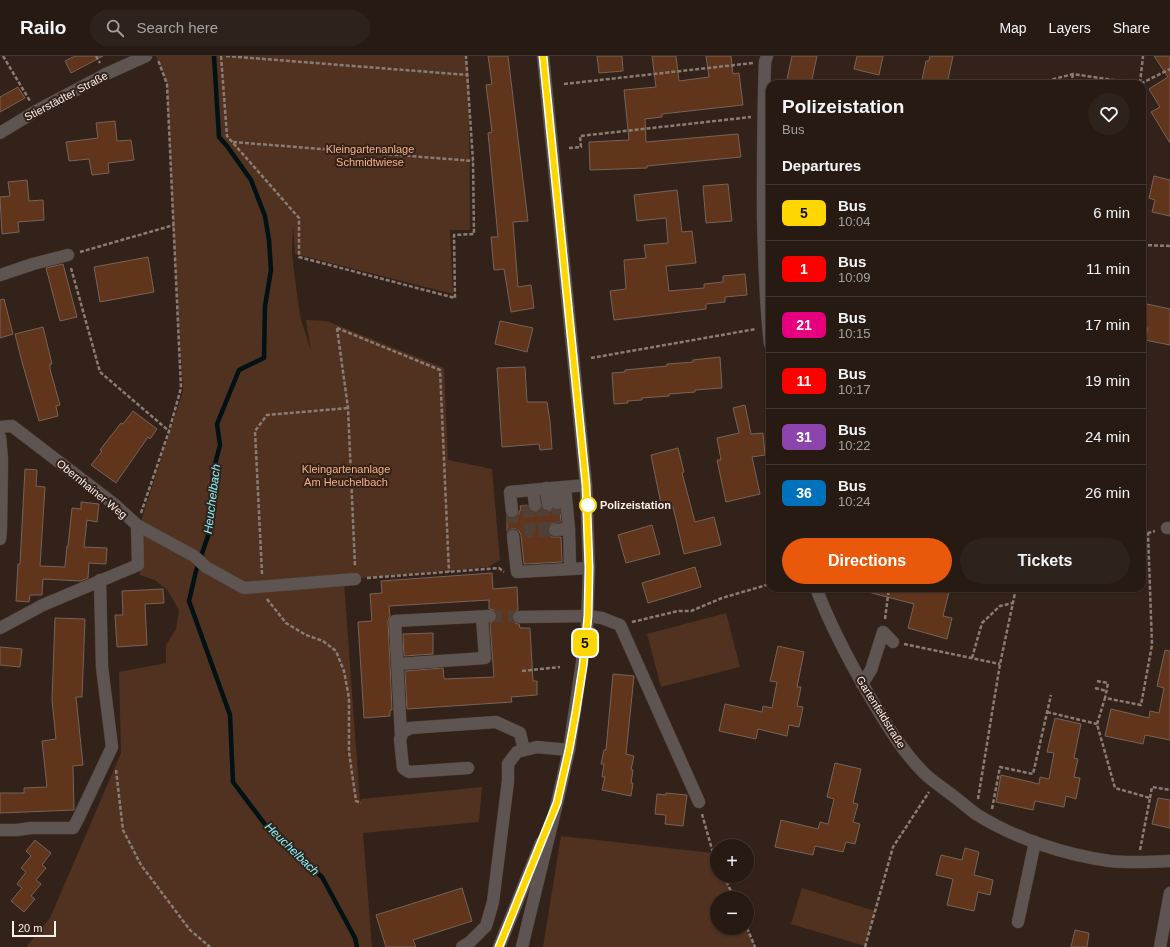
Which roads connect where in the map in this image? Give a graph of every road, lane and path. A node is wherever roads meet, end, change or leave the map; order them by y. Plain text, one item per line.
1 (3, 56) edge
2 (146, 56) edge
3 (156, 56) edge
4 (221, 56) edge
5 (226, 56) edge
6 (466, 56) edge
7 (543, 56) edge
8 (1143, 56) edge
9 (766, 59) edge
10 (1170, 68) edge
11 (1073, 74) junction
12 (468, 76) junction
13 (1050, 80) edge
14 (1072, 80) edge
15 (1113, 80) edge
16 (1140, 80) edge
17 (1146, 81) edge
18 (564, 84) dead end
19 (36, 112) junction
20 (762, 116) junction
21 (0, 133) edge
22 (766, 138) edge
23 (232, 142) junction
24 (569, 148) dead end
25 (473, 161) junction
26 (174, 225) junction
27 (1146, 245) edge
28 (1170, 246) edge
29 (68, 255) junction
30 (0, 274) edge
31 (766, 288) edge
32 (766, 327) edge
33 (591, 358) dead end
34 (348, 408) junction
35 (0, 427) edge
36 (169, 431) junction
37 (0, 437) edge
38 (1, 459) edge
39 (586, 485) junction
40 (544, 489) junction
41 (512, 511) tunnel mouth
42 (137, 525) junction
43 (1148, 533) dead end
44 (513, 536) tunnel mouth
45 (0, 539) edge
46 (570, 568) junction
47 (589, 568) junction
48 (449, 572) junction
49 (509, 577) dead end
50 (355, 579) junction
51 (100, 580) junction
52 (766, 585) edge
53 (261, 587) junction
54 (818, 592) edge
55 (888, 592) edge
56 (1017, 592) edge
57 (1013, 603) junction
58 (588, 616) junction
59 (519, 617) tunnel mouth
60 (635, 621) dead end
61 (0, 628) edge
62 (883, 632) junction
63 (893, 642) dead end
64 (910, 645) dead end
65 (972, 658) junction
66 (398, 664) junction
67 (1000, 664) junction
68 (560, 667) dead end
69 (522, 671) dead end
70 (1097, 681) dead end
71 (862, 684) junction
72 (1095, 688) dead end
73 (1107, 691) junction
74 (1051, 695) dead end
75 (1105, 698) junction
76 (1047, 712) junction
77 (1097, 724) junction
78 (401, 736) junction
79 (112, 747) junction
80 (524, 750) junction
81 (569, 750) junction
82 (468, 768) dead end
83 (936, 783) junction
84 (1170, 790) edge
85 (1150, 798) junction
86 (699, 802) joint
87 (361, 803) dead end
88 (557, 803) junction
89 (976, 813) junction
90 (989, 821) junction
91 (0, 830) edge
92 (710, 841) edge
93 (1036, 842) junction
94 (1170, 861) edge
95 (1138, 862) junction
96 (1170, 893) edge
97 (1018, 922) dead end
98 (750, 935) edge
99 (210, 947) edge
100 (462, 947) edge
101 (499, 947) edge
102 (522, 947) edge
103 (755, 947) edge
104 (865, 947) edge
105 (1160, 947) edge

1 - 19 path
2 - 19 street, Stierstädter Straße
3 - 26 path
4 - 23 path
5 - 12 path
6 - 12 path
7 - 39 street
8 - 16 path
9 - 18 path
9 - 20 street
10 - 17 path
11 - 13 path
11 - 14 path
11 - 15 path
12 - 25 path
19 - 21 street, Stierstädter Straße
20 - 22 street
20 - 24 path
22 - 31 street
23 - 25 path
23 - 25 path
26 - 29 path
26 - 36 path
27 - 28 path
29 - 30 street
29 - 36 path
32 - 33 path
34 - 48 path
34 - 50 path
34 - 53 path
35 - 42 street, Obernhainer Weg
36 - 42 path
37 - 38 street
38 - 45 street
39 - 40 street
39 - 47 street
40 - 40 street
40 - 41 street
40 - 46 street
42 - 51 street, Obernhainer Weg
42 - 53 street
43 - 75 path
44 - 46 street
46 - 47 street
47 - 58 street
48 - 49 path
48 - 50 path
50 - 53 street
51 - 61 street, Obernhainer Weg
51 - 79 street
52 - 60 path
53 - 87 path
54 - 71 street, Gartenfeldstraße
55 - 62 path
56 - 57 path
57 - 65 path
57 - 67 path
58 - 59 street
58 - 81 street
58 - 86 street
62 - 63 street
62 - 71 street
64 - 65 path
65 - 67 path
66 - 66 street
66 - 78 street
67 - 89 path
68 - 69 path
70 - 73 path
71 - 83 street, Gartenfeldstraße
72 - 73 path
73 - 75 path
74 - 76 path
75 - 77 path
76 - 77 path
76 - 90 path
77 - 85 path
78 - 80 street
78 - 82 street
79 - 91 street
79 - 99 path
80 - 81 street
80 - 100 street
81 - 88 street
83 - 89 street, Gartenfeldstraße
83 - 104 path
84 - 85 path
85 - 95 path
86 - 92 path
88 - 101 street
88 - 102 street
89 - 90 street, Gartenfeldstraße
90 - 93 street, Gartenfeldstraße
93 - 95 street, Gartenfeldstraße
93 - 97 street
94 - 95 street, Gartenfeldstraße
96 - 105 street
98 - 103 path

